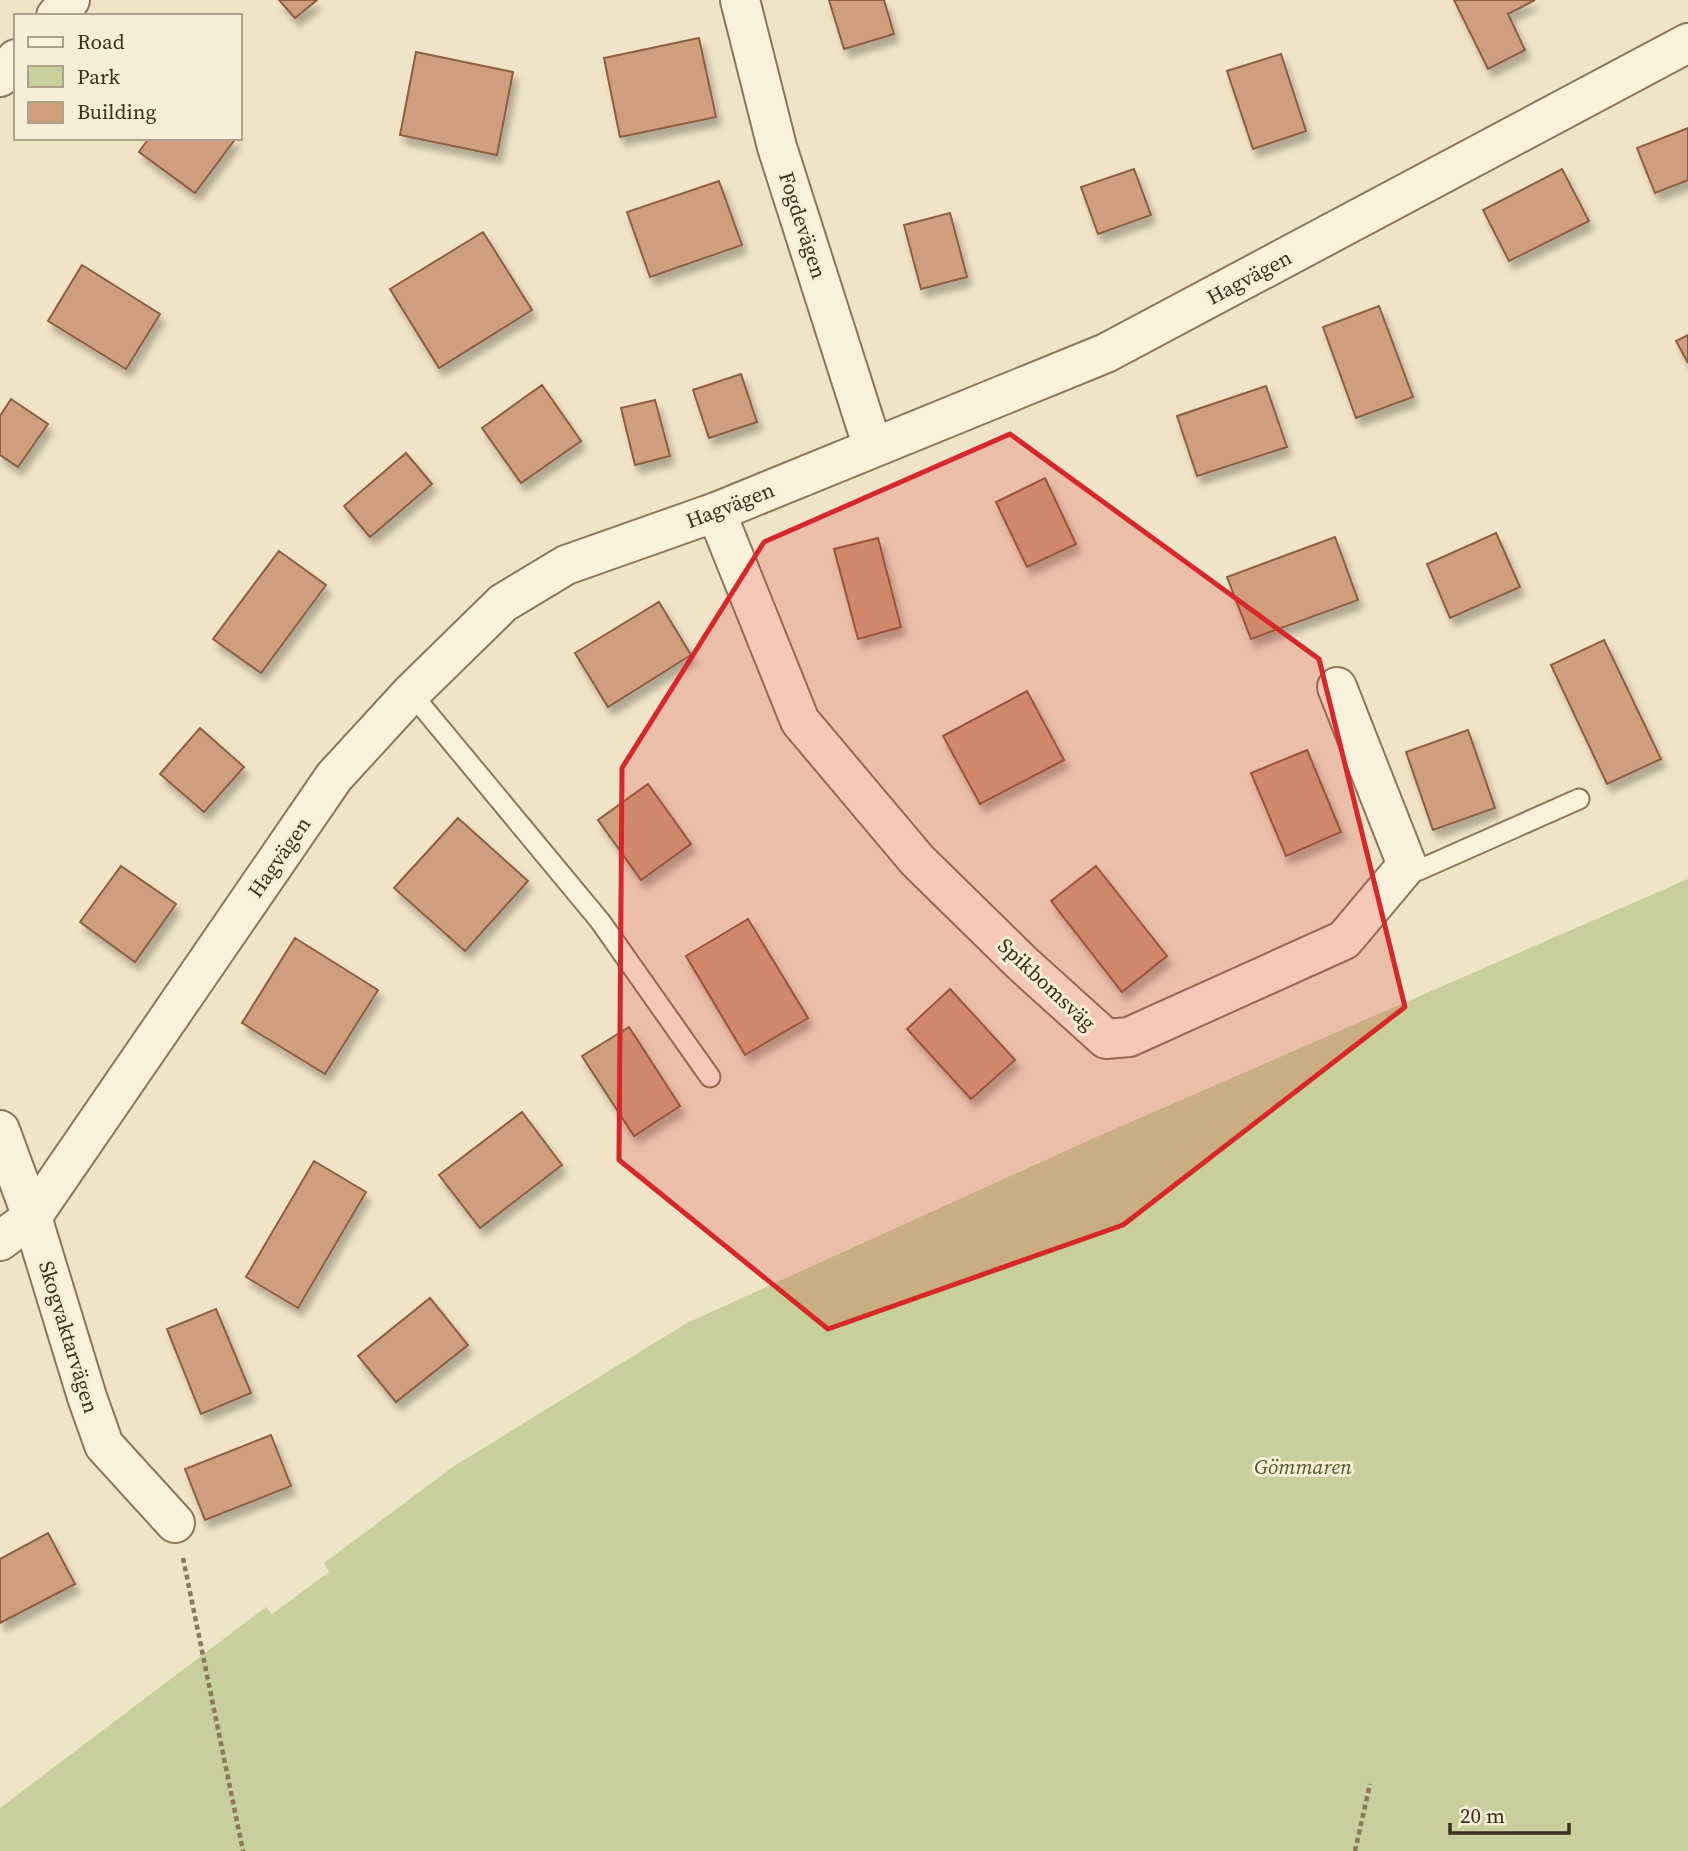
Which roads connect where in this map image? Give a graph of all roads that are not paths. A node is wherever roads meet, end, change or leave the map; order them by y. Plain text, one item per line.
1 (71, 0) edge
2 (740, 0) edge
3 (58, 14) edge
4 (1688, 43) edge
5 (873, 448) junction
6 (716, 512) junction
7 (1337, 687) dead end
8 (411, 693) junction
9 (1579, 799) dead end
10 (1407, 865) junction
11 (710, 1077) dead end
12 (0, 1130) edge
13 (32, 1217) junction
14 (0, 1241) edge
15 (175, 1523) road end

1 - 3 street
2 - 5 street, Fogdevägen
4 - 5 street, Hagvägen
5 - 6 street, Hagvägen
6 - 8 street, Hagvägen
6 - 10 street, Spikbomsväg
7 - 10 street
8 - 11 lane
8 - 13 street, Hagvägen
9 - 10 lane
12 - 13 street, Skogvaktarvägen
13 - 14 street, Hagvägen
13 - 15 street, Skogvaktarvägen

